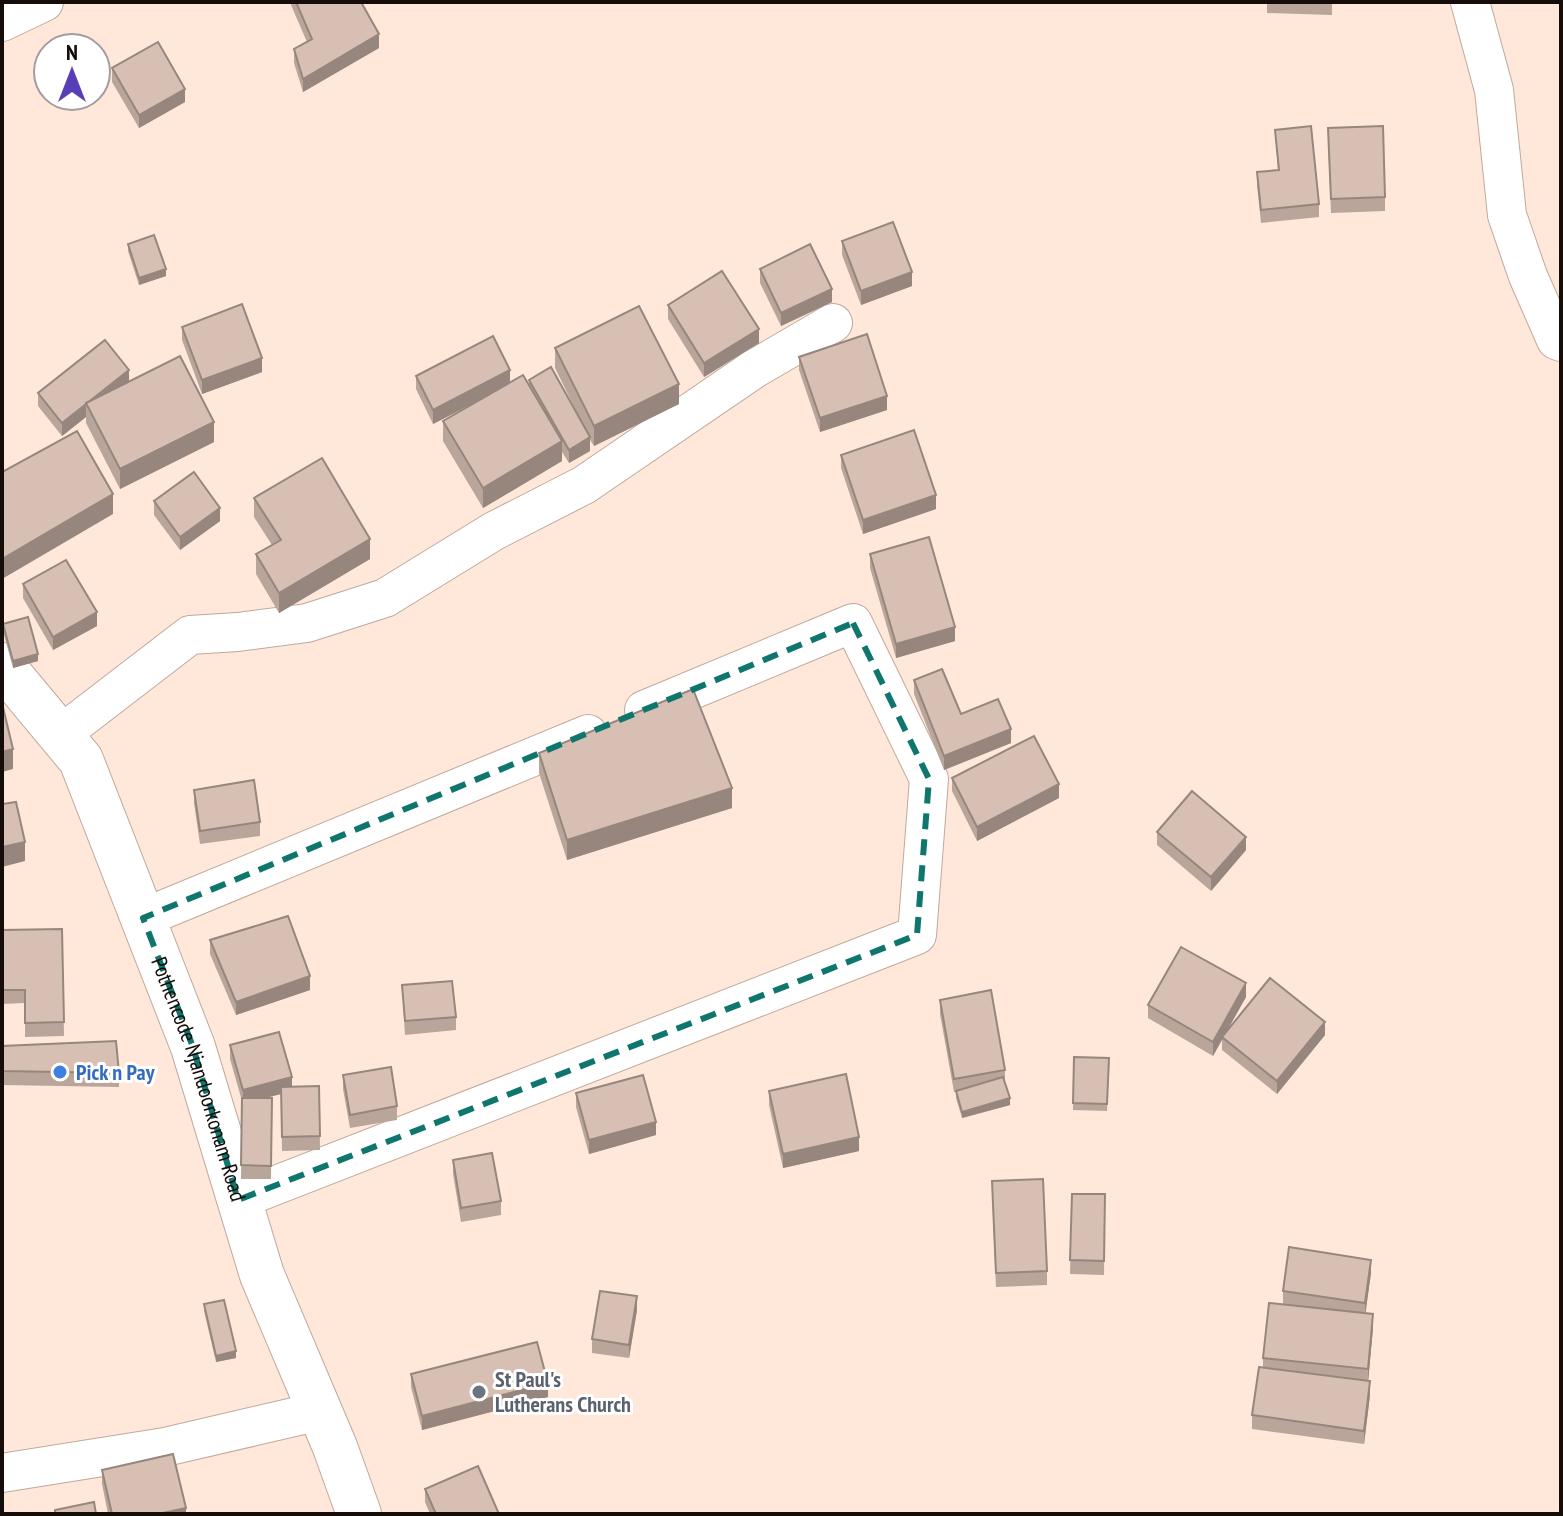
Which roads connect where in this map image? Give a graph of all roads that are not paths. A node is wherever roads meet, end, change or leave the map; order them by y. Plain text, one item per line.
1 (44, 2) edge
2 (1470, 2) edge
3 (2, 22) edge
4 (833, 323) dead end
5 (1561, 342) edge
6 (2, 665) edge
7 (60, 735) junction
8 (143, 918) junction
9 (238, 1200) junction
10 (320, 1411) junction
11 (2, 1473) edge
12 (359, 1514) edge

1 - 3 street
2 - 5 street
4 - 7 street
6 - 7 main road, Pothencode Njandoorkonam Road
7 - 8 main road, Pothencode Njandoorkonam Road
8 - 9 main road, Pothencode Njandoorkonam Road
8 - 9 street
9 - 10 main road, Pothencode Njandoorkonam Road
10 - 11 street
10 - 12 main road, Pothencode Njandoorkonam Road

